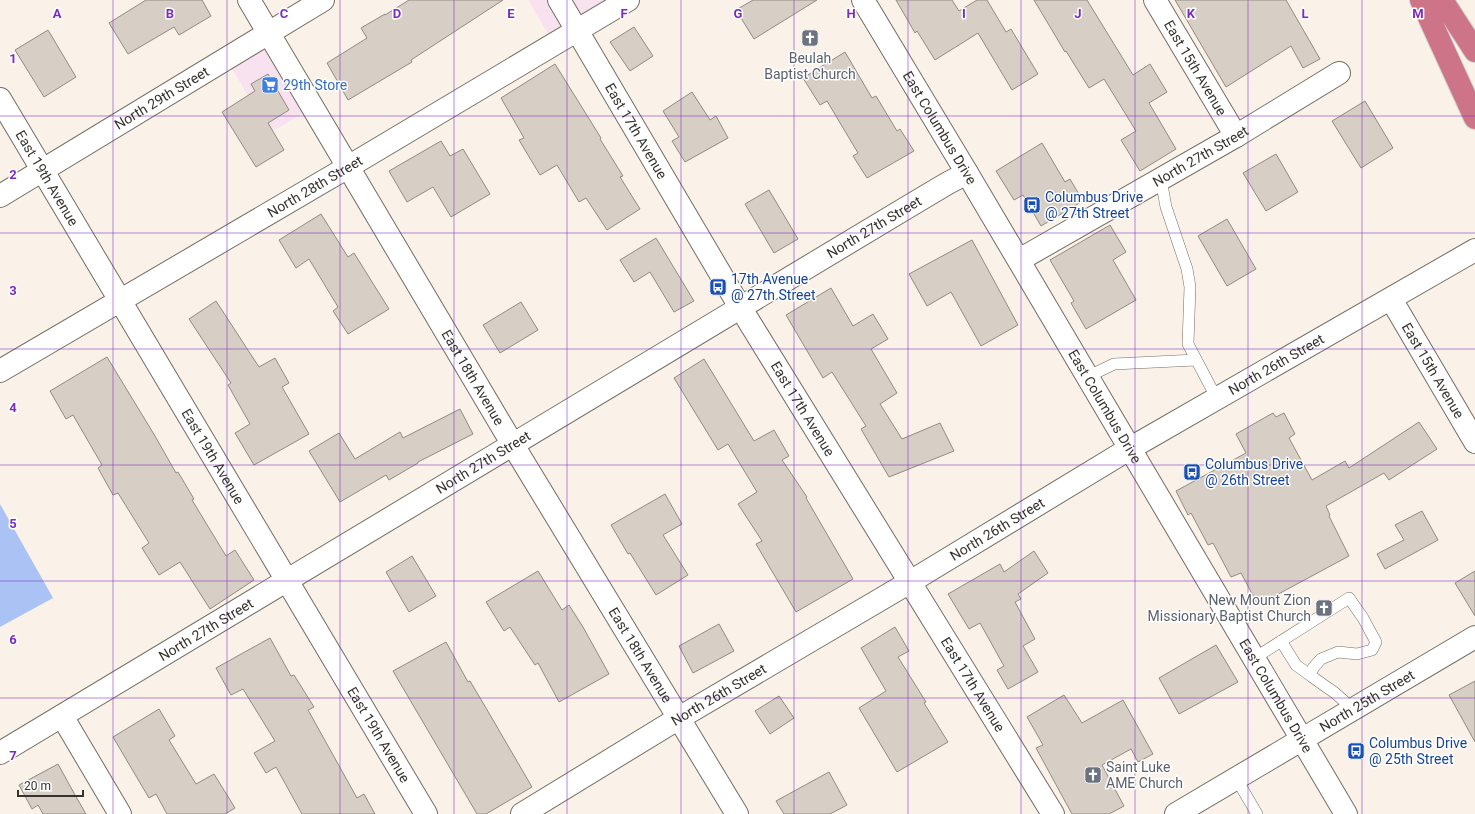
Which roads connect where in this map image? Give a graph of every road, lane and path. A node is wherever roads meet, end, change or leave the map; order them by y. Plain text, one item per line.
1 (249, 0) edge
2 (322, 0) edge
3 (559, 0) edge
4 (628, 0) edge
5 (863, 0) edge
6 (1155, 0) edge
7 (1421, 0) edge
8 (1442, 0) edge
9 (576, 31) junction
10 (268, 32) junction
11 (1475, 51) edge
12 (1339, 73) dead end
13 (0, 99) edge
14 (1475, 118) edge
15 (1236, 136) junction
16 (348, 167) junction
17 (42, 170) junction
18 (967, 173) junction
19 (1161, 179) junction
20 (0, 196) edge
21 (1475, 250) edge
22 (1019, 260) junction
23 (1391, 299) junction
24 (119, 300) junction
25 (740, 307) junction
26 (1196, 360) junction
27 (0, 371) edge
28 (1087, 377) junction
29 (1217, 399) junction
30 (1475, 442) edge
31 (513, 445) junction
32 (1129, 449) junction
33 (287, 582) junction
34 (910, 582) junction
35 (1475, 637) edge
36 (1281, 641) junction
37 (1253, 659) junction
38 (1311, 676) junction
39 (1353, 709) junction
40 (62, 716) junction
41 (679, 718) junction
42 (1302, 740) junction
43 (0, 753) edge
44 (1236, 778) junction
45 (120, 814) edge
46 (426, 814) edge
47 (522, 814) edge
48 (737, 814) edge
49 (1053, 814) edge
50 (1176, 814) edge
51 (1257, 814) edge
52 (1346, 814) edge

1 - 10 street, East 18th Avenue
2 - 10 street, North 29th Street
3 - 9 street, East 17th Avenue
4 - 9 street, North 28th Street
5 - 18 street, East Columbus Drive
6 - 15 street, East 15th Avenue
7 - 14 highway
8 - 11 highway
9 - 16 street, North 28th Street
9 - 25 street, East 17th Avenue
10 - 16 street, East 18th Avenue
10 - 17 street, North 29th Street
12 - 15 street, North 27th Street
13 - 17 street, East 19th Avenue
15 - 19 street, North 27th Street
16 - 24 street, North 28th Street
16 - 31 street, East 18th Avenue
17 - 20 street, North 29th Street
17 - 24 street, East 19th Avenue
18 - 22 street, East Columbus Drive
18 - 25 street, North 27th Street
19 - 22 street, North 27th Street
19 - 26 lane
21 - 23 street, North 26th Street
22 - 28 street, East Columbus Drive
23 - 29 street, North 26th Street
23 - 30 street, East 15th Avenue
24 - 27 street, North 28th Street
24 - 33 street, East 19th Avenue
25 - 31 street, North 27th Street
25 - 34 street, East 17th Avenue
26 - 28 lane
26 - 29 lane
28 - 32 street, East Columbus Drive
29 - 32 street, North 26th Street
31 - 33 street, North 27th Street
31 - 41 street, East 18th Avenue
32 - 34 street, North 26th Street
32 - 37 street, East Columbus Drive
33 - 40 street, North 27th Street
33 - 46 street, East 19th Avenue
34 - 41 street, North 26th Street
34 - 49 street, East 17th Avenue
35 - 39 street, North 25th Street
36 - 37 lane
36 - 38 lane
36 - 38 lane
37 - 42 street, East Columbus Drive
38 - 39 lane
39 - 42 street, North 25th Street
40 - 43 street, North 27th Street
40 - 45 street
41 - 47 street, North 26th Street
41 - 48 street, East 18th Avenue
42 - 44 street, North 25th Street
42 - 52 street, East Columbus Drive
44 - 50 street, North 25th Street
44 - 51 lane

